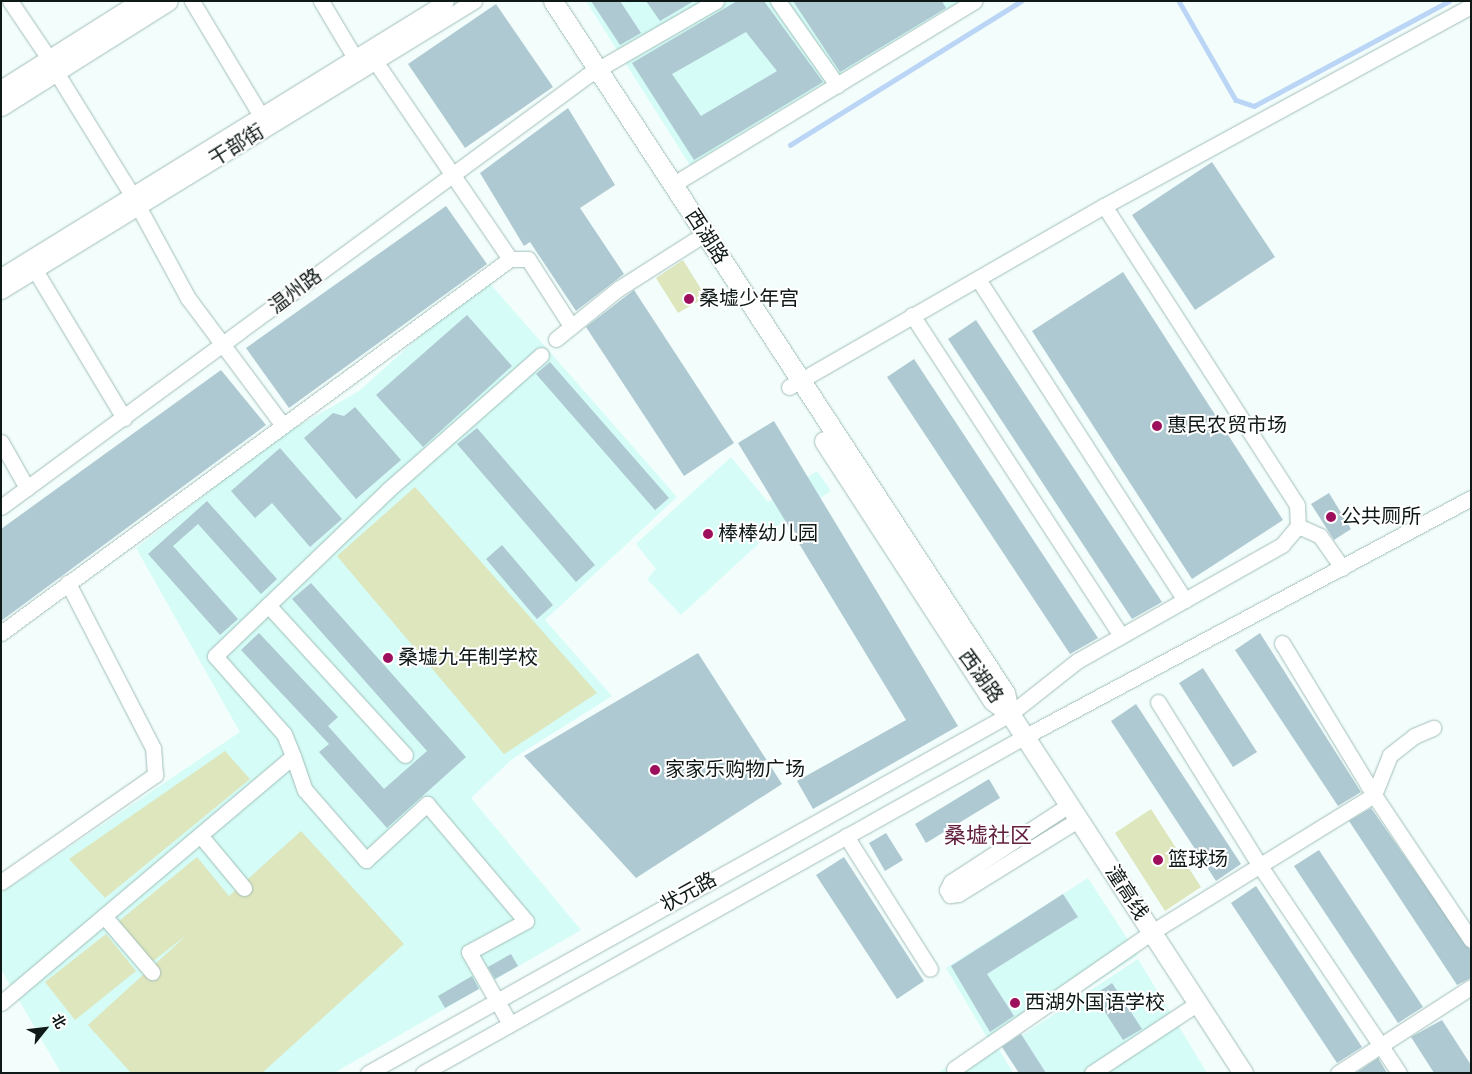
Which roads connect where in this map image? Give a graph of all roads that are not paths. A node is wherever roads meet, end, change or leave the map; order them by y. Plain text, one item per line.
1 (10, 1) edge
2 (142, 1) edge
3 (168, 1) edge
4 (192, 1) edge
5 (321, 1) edge
6 (446, 1) edge
7 (474, 1) edge
8 (540, 1) edge
9 (552, 1) edge
10 (716, 1) edge
11 (778, 1) edge
12 (976, 1) edge
13 (1471, 6) edge
14 (954, 7) edge
15 (355, 58) junction
16 (375, 61) junction
17 (53, 66) junction
18 (593, 73) junction
19 (837, 85) junction
20 (1, 90) edge
21 (1, 106) edge
22 (261, 116) junction
23 (451, 176) junction
24 (672, 185) junction
25 (135, 201) junction
26 (1104, 206) junction
27 (695, 240) junction
28 (510, 259) junction
29 (35, 270) junction
30 (1, 276) edge
31 (978, 279) junction
32 (1, 290) edge
33 (912, 315) junction
34 (571, 326) junction
35 (556, 339) dead end
36 (223, 346) junction
37 (541, 355) dead end
38 (794, 384) junction
39 (124, 418) junction
40 (282, 424) junction
41 (1, 442) edge
42 (27, 488) junction
43 (1471, 498) edge
44 (1, 507) edge
45 (1298, 526) junction
46 (1342, 568) junction
47 (68, 583) junction
48 (1185, 600) junction
49 (268, 605) junction
50 (1, 633) edge
51 (1121, 636) junction
52 (1282, 643) dead end
53 (1158, 702) dead end
54 (1010, 714) junction
55 (1432, 728) dead end
56 (1024, 736) junction
57 (405, 755) dead end
58 (293, 756) junction
59 (1374, 795) junction
60 (1074, 812) junction
61 (200, 835) junction
62 (846, 836) junction
63 (1260, 866) junction
64 (1, 882) edge
65 (244, 888) dead end
66 (104, 916) junction
67 (1152, 932) junction
68 (1471, 940) edge
69 (930, 969) dead end
70 (152, 972) dead end
71 (1471, 987) edge
72 (497, 1000) junction
73 (1, 1003) edge
74 (1198, 1003) junction
75 (510, 1024) junction
76 (1381, 1045) junction
77 (954, 1069) dead end
78 (368, 1073) edge
79 (423, 1073) edge
80 (1092, 1073) edge
81 (1243, 1073) edge
82 (1338, 1073) edge
83 (1399, 1073) edge

1 - 17 street
2 - 17 main road
3 - 17 main road
4 - 22 street
5 - 15 street
6 - 15 street, 干部街
7 - 16 street, 干部街
8 - 18 main road, 西湖路
9 - 18 main road, 西湖路
10 - 18 street, 温州路
11 - 19 street
12 - 14 street
13 - 26 street
14 - 19 street
15 - 16 street
15 - 22 street, 干部街
16 - 23 street
16 - 25 street, 干部街
17 - 20 main road
17 - 21 main road
17 - 25 street
18 - 23 street, 温州路
18 - 24 main road, 西湖路
18 - 27 main road, 西湖路
19 - 24 street
22 - 25 street, 干部街
23 - 28 street
23 - 36 street, 温州路
24 - 38 main road, 西湖路
25 - 29 street, 干部街
25 - 30 street, 干部街
25 - 36 street
26 - 31 street
26 - 45 street
27 - 34 street
27 - 38 main road, 西湖路
28 - 34 street
28 - 40 street
29 - 32 street, 干部街
29 - 39 street
31 - 33 street
31 - 48 street
33 - 38 street
33 - 51 street
34 - 35 street
36 - 39 street, 温州路
36 - 40 street
37 - 49 street
38 - 54 main road, 西湖路
39 - 42 street, 温州路
40 - 47 street
41 - 42 street
42 - 44 street, 温州路
43 - 46 street, 状元路
45 - 46 street
45 - 48 street, 状元路
46 - 56 street, 状元路
47 - 50 street
47 - 64 street
48 - 51 street, 状元路
49 - 57 street
49 - 58 street
51 - 54 street, 状元路
52 - 59 street
53 - 63 street
54 - 56 main road, 潼高线
54 - 72 street, 状元路
55 - 59 street
56 - 60 main road, 潼高线
56 - 62 street, 状元路
58 - 61 street
58 - 72 street
59 - 63 street
59 - 68 street
60 - 60 street
60 - 67 main road, 潼高线
61 - 65 street
61 - 66 street
62 - 69 street
62 - 75 street, 状元路
63 - 67 street
63 - 76 street
66 - 70 street
66 - 73 street
67 - 74 main road, 潼高线
67 - 77 street
71 - 76 street
72 - 75 street
72 - 78 street, 状元路
74 - 80 street
74 - 81 main road, 潼高线
75 - 79 street, 状元路
76 - 82 street
76 - 83 street

